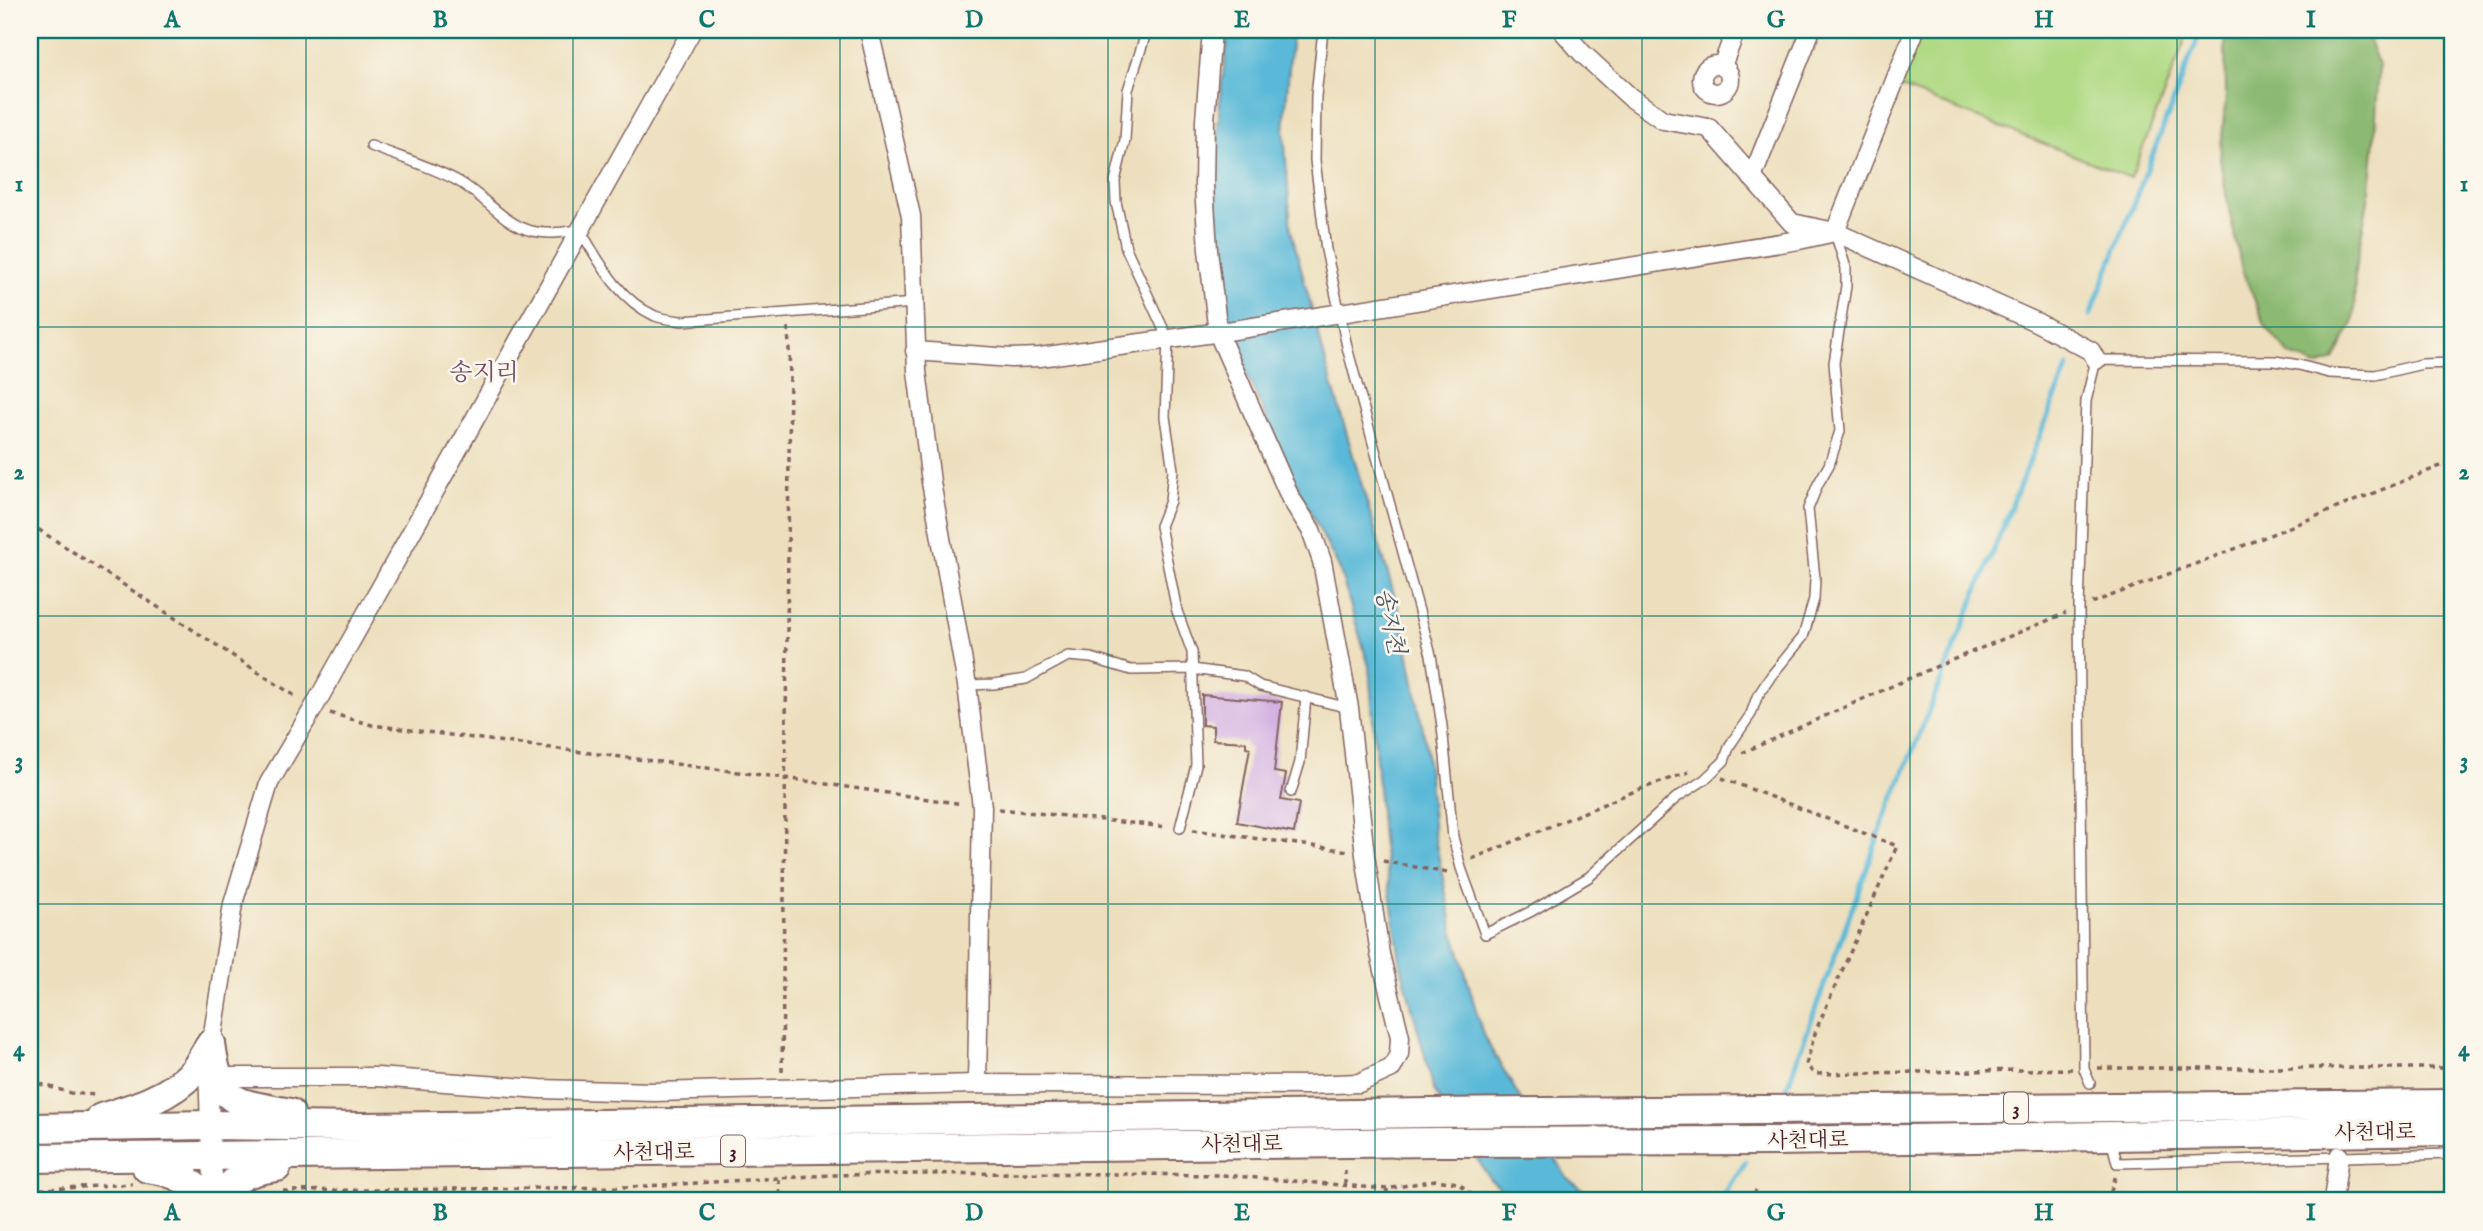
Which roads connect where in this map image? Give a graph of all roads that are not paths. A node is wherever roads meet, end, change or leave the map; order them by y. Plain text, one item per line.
1 (692, 30) edge
2 (869, 30) edge
3 (1147, 30) edge
4 (1212, 30) edge
5 (1323, 30) edge
6 (1562, 30) edge
7 (1736, 30) edge
8 (1811, 30) edge
9 (1915, 30) edge
10 (1722, 66) dead end
11 (371, 146) dead end
12 (1752, 178) junction
13 (580, 230) junction
14 (1835, 232) junction
15 (915, 303) junction
16 (1332, 315) junction
17 (1223, 332) junction
18 (1168, 339) junction
19 (915, 351) junction
20 (2093, 356) junction
21 (2453, 363) edge
22 (1192, 669) junction
23 (967, 685) junction
24 (1306, 697) junction
25 (1349, 708) junction
26 (1291, 792) dead end
27 (1180, 828) dead end
28 (211, 1044) junction
29 (217, 1077) junction
30 (2090, 1083) dead end
31 (977, 1084) junction
32 (2453, 1104) edge
33 (209, 1125) junction
34 (364, 1127) junction
35 (40, 1128) edge
36 (2453, 1131) edge
37 (2113, 1147) dead end
38 (2453, 1154) edge
39 (364, 1156) junction
40 (2339, 1156) junction
41 (211, 1157) junction
42 (40, 1158) edge
43 (216, 1201) edge
44 (2333, 1201) edge

1 - 13 street
2 - 15 street
3 - 18 lane
4 - 17 street
5 - 16 lane
6 - 12 street
7 - 10 street
8 - 12 street
9 - 14 street
11 - 13 lane
12 - 14 street
13 - 15 lane
13 - 28 street
14 - 16 street
14 - 16 lane
14 - 20 street
15 - 19 street
16 - 17 street
17 - 18 street
17 - 25 street
18 - 19 street
18 - 22 lane
19 - 23 street
20 - 21 lane
20 - 30 lane
22 - 23 lane
22 - 24 lane
22 - 27 lane
23 - 31 street
24 - 25 lane
24 - 26 lane
25 - 31 street
28 - 29 main road
28 - 33 street
28 - 35 main road
29 - 31 street
29 - 34 main road
32 - 34 main road, 사천대로 / 3
33 - 34 main road, 사천대로 / 3
33 - 35 main road, 사천대로 / 3
33 - 41 street
36 - 39 main road, 사천대로 / 3
37 - 40 lane
38 - 40 lane
39 - 41 main road, 사천대로 / 3
39 - 43 main road
40 - 44 street
41 - 42 main road, 사천대로 / 3
41 - 43 street
42 - 43 main road

